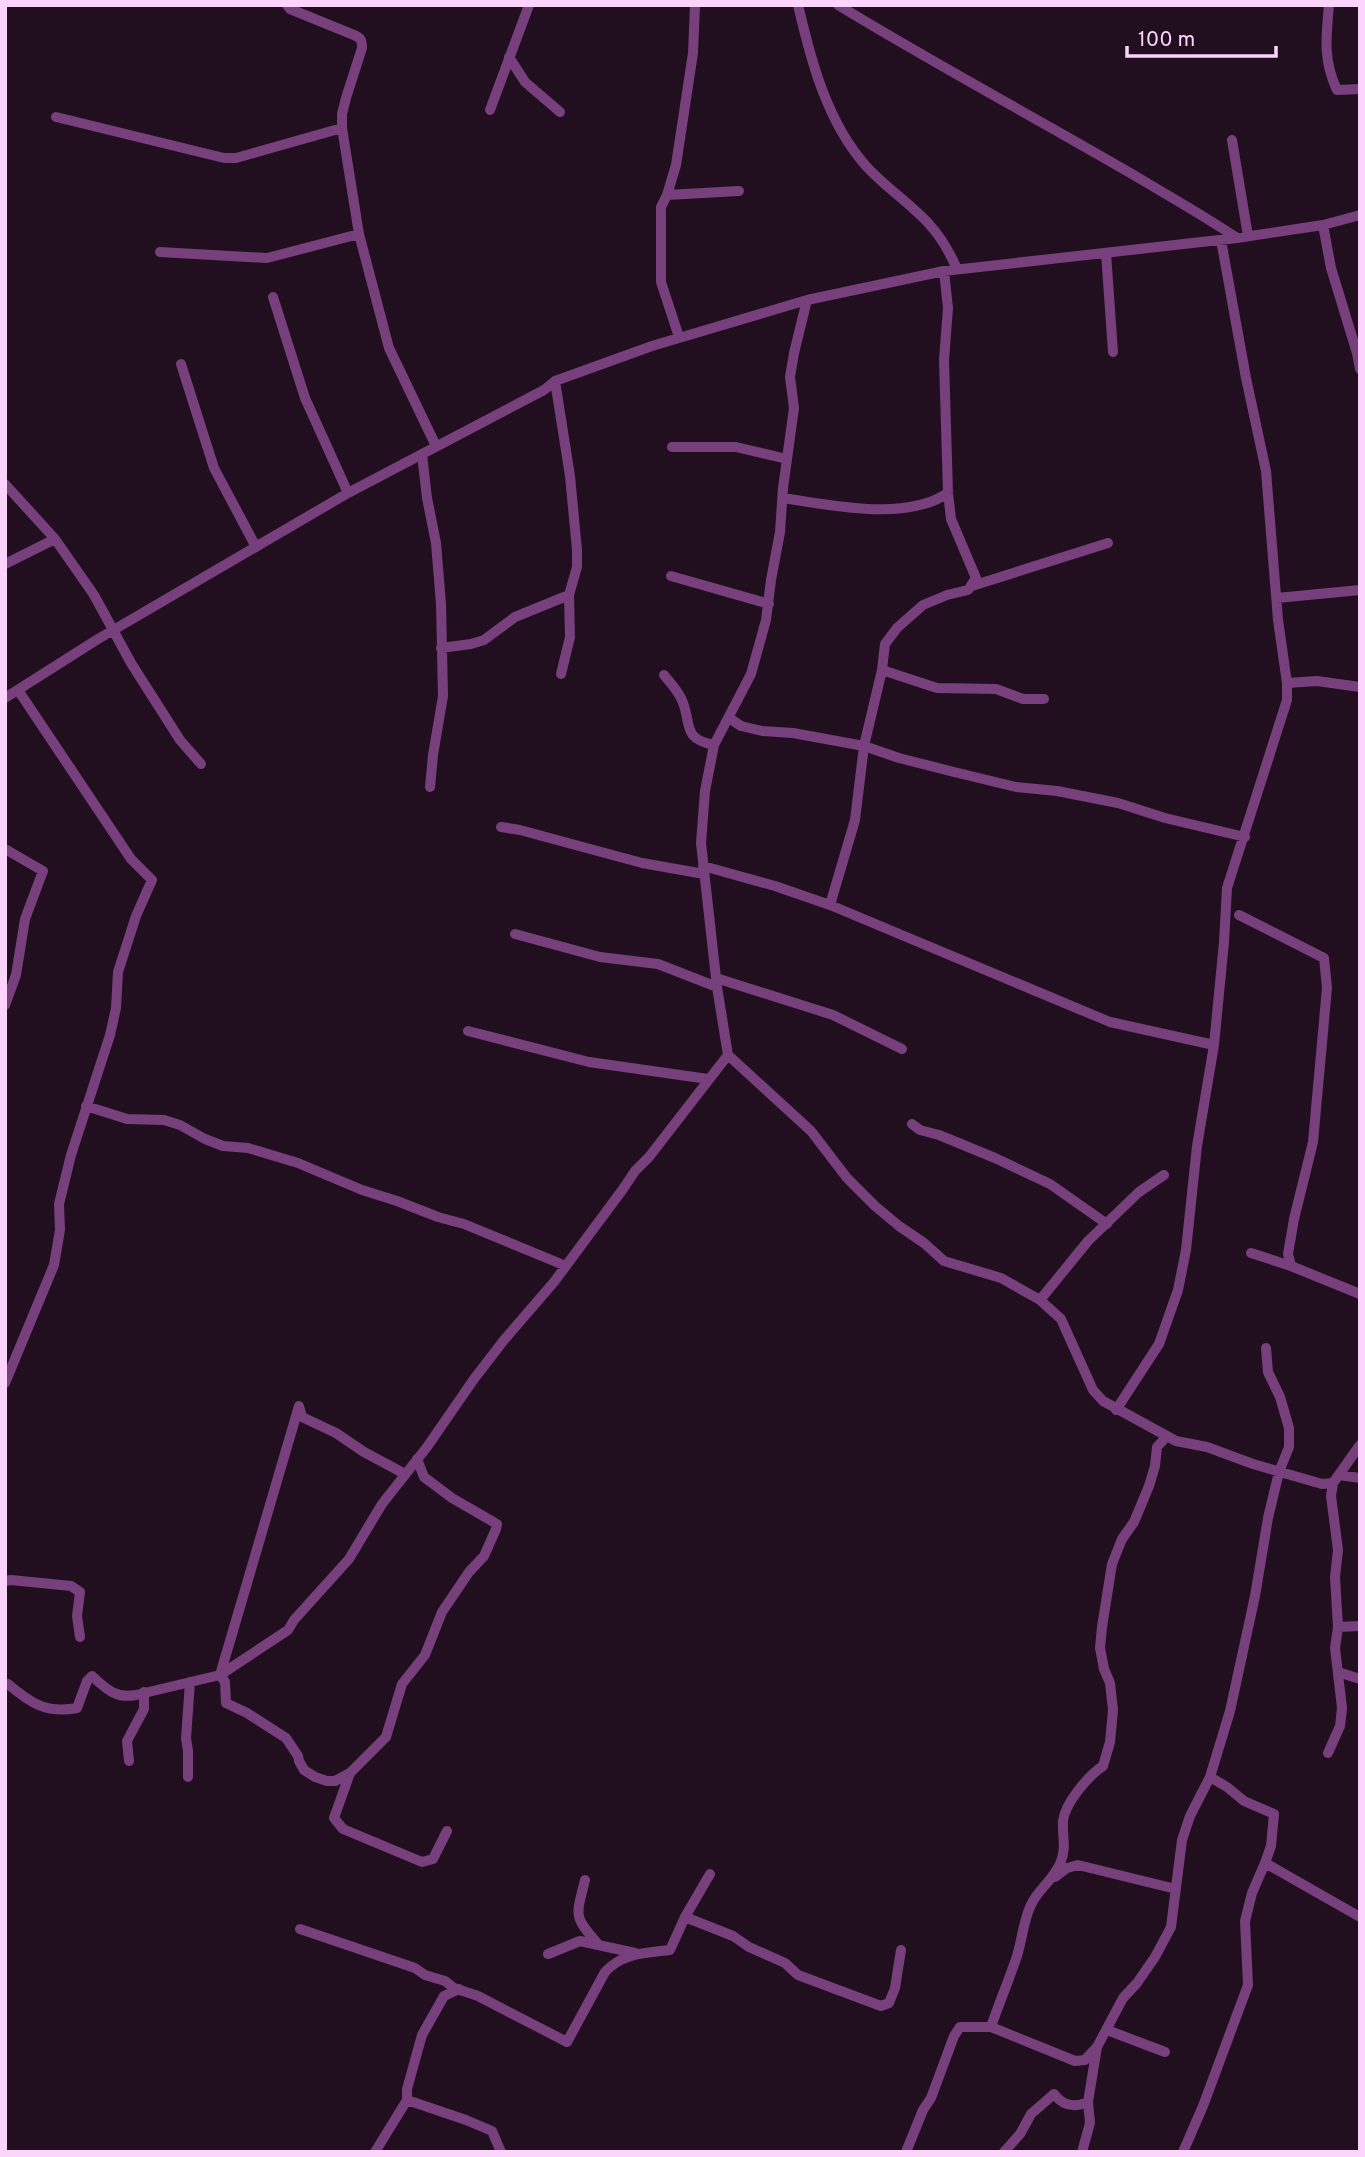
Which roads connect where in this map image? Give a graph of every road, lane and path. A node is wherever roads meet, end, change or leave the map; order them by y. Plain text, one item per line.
1 (287, 5) edge
2 (529, 5) edge
3 (695, 5) edge
4 (798, 5) edge
5 (838, 5) edge
6 (1329, 5) edge
7 (509, 57) junction
8 (1360, 89) edge
9 (490, 110) dead end
10 (559, 112) dead end
11 (56, 117) dead end
12 (342, 128) junction
13 (1232, 140) dead end
14 (739, 191) dead end
15 (667, 195) junction
16 (1360, 215) edge
17 (1323, 225) junction
18 (359, 234) junction
19 (1243, 237) junction
20 (1221, 240) junction
21 (160, 252) dead end
22 (1106, 253) junction
23 (957, 269) junction
24 (944, 271) junction
25 (273, 297) dead end
26 (807, 300) junction
27 (679, 337) junction
28 (1113, 352) dead end
29 (1358, 353) edge
30 (181, 364) dead end
31 (1360, 369) edge
32 (555, 382) junction
33 (436, 446) junction
34 (672, 447) dead end
35 (422, 454) junction
36 (787, 459) junction
37 (5, 484) edge
38 (348, 493) junction
39 (948, 493) junction
40 (783, 498) junction
41 (55, 539) junction
42 (1108, 543) dead end
43 (256, 547) junction
44 (5, 564) edge
45 (671, 576) dead end
46 (972, 586) junction
47 (1360, 590) edge
48 (569, 595) junction
49 (1277, 598) junction
50 (769, 604) junction
51 (113, 630) junction
52 (441, 648) junction
53 (882, 670) junction
54 (561, 674) dead end
55 (664, 675) dead end
56 (1287, 683) junction
57 (1360, 687) edge
58 (18, 690) junction
59 (5, 698) edge
60 (1044, 699) dead end
61 (729, 718) junction
62 (714, 745) junction
63 (864, 746) junction
64 (201, 764) dead end
65 (430, 787) dead end
66 (501, 827) dead end
67 (1245, 836) junction
68 (5, 849) edge
69 (704, 870) junction
70 (830, 905) junction
71 (1239, 915) dead end
72 (515, 934) dead end
73 (716, 982) junction
74 (5, 1005) edge
75 (468, 1031) dead end
76 (1214, 1045) junction
77 (902, 1049) dead end
78 (728, 1055) junction
79 (708, 1079) junction
80 (86, 1107) junction
81 (912, 1124) dead end
82 (1164, 1175) dead end
83 (1107, 1224) junction
84 (1251, 1253) dead end
85 (566, 1266) junction
86 (1291, 1266) junction
87 (1360, 1294) edge
88 (1040, 1300) junction
89 (1266, 1348) dead end
90 (5, 1383) edge
91 (1116, 1410) junction
92 (1167, 1436) junction
93 (1360, 1446) edge
94 (417, 1459) junction
95 (1279, 1472) junction
96 (405, 1474) junction
97 (1360, 1478) edge
98 (1331, 1481) junction
99 (5, 1581) edge
100 (1360, 1626) edge
101 (1338, 1627) junction
102 (80, 1637) dead end
103 (1338, 1672) junction
104 (219, 1675) junction
105 (1360, 1679) edge
106 (190, 1682) junction
107 (5, 1685) edge
108 (144, 1692) junction
109 (1328, 1753) dead end
110 (129, 1761) dead end
111 (350, 1773) junction
112 (188, 1777) dead end
113 (1210, 1777) junction
114 (447, 1831) dead end
115 (1265, 1863) junction
116 (710, 1874) dead end
117 (1053, 1879) junction
118 (585, 1880) dead end
119 (1176, 1889) junction
120 (685, 1917) junction
121 (1360, 1917) edge
122 (300, 1929) dead end
123 (598, 1944) junction
124 (901, 1950) dead end
125 (548, 1954) dead end
126 (638, 1954) junction
127 (458, 1989) junction
128 (991, 2027) junction
129 (1107, 2030) junction
130 (1097, 2047) junction
131 (1165, 2052) dead end
132 (407, 2100) junction
133 (1088, 2102) junction
134 (375, 2152) edge
135 (501, 2152) edge
136 (906, 2152) edge
137 (1004, 2152) edge
138 (1082, 2152) edge
139 (1183, 2152) edge

1 - 12 street
2 - 7 street
3 - 15 street
4 - 23 street
5 - 19 street
6 - 8 street
7 - 9 street
7 - 10 street
11 - 12 street
12 - 18 street
13 - 19 street
14 - 15 street
15 - 27 street
16 - 17 street
17 - 19 street
17 - 29 street
18 - 21 street
18 - 33 street
19 - 20 street
20 - 22 street
20 - 49 street
22 - 23 street
22 - 28 street
23 - 24 street
24 - 26 street
24 - 39 street
25 - 38 street
26 - 27 street
26 - 36 street
27 - 32 street
29 - 31 street
30 - 43 street
32 - 33 street
32 - 48 street
33 - 35 street
34 - 36 street
35 - 38 street
35 - 52 street
36 - 40 street
37 - 41 street
38 - 43 street
39 - 40 street
39 - 46 street
40 - 50 street
41 - 44 street
41 - 51 street
42 - 46 street
43 - 51 street
45 - 50 street
46 - 53 street
47 - 49 street
48 - 52 street
48 - 54 street
49 - 56 street
50 - 61 street
51 - 58 street
51 - 64 street
52 - 65 street
53 - 60 street
53 - 63 street
55 - 62 street
56 - 57 street
56 - 67 street
58 - 59 street
58 - 80 street
61 - 62 street
61 - 63 street
62 - 69 street
63 - 67 street
63 - 70 street
66 - 69 street
67 - 76 street
68 - 74 street
69 - 70 street
69 - 73 street
70 - 76 street
71 - 86 street
72 - 73 street
73 - 77 street
73 - 78 street
75 - 79 street
76 - 91 street
78 - 79 street
78 - 88 street
79 - 85 street
80 - 85 street
80 - 90 street
81 - 83 street
82 - 83 street
83 - 88 street
84 - 86 street
85 - 94 street
86 - 87 street
88 - 91 street
89 - 95 street
91 - 92 street
92 - 95 street
92 - 117 street
93 - 98 street
94 - 96 street
94 - 111 street
95 - 98 street
95 - 113 street
96 - 104 street
96 - 104 street
97 - 98 street
98 - 101 street
99 - 102 street
100 - 101 street
101 - 103 street
103 - 105 street
103 - 109 street
104 - 106 street
104 - 111 street
106 - 108 street
106 - 112 street
107 - 108 street
108 - 110 street
111 - 114 street
113 - 115 street
113 - 119 street
115 - 121 street
115 - 139 street
116 - 120 street
117 - 119 street
117 - 128 street
118 - 123 street
119 - 129 street
120 - 124 street
120 - 126 street
122 - 127 street
123 - 125 street
123 - 126 street
126 - 127 street
127 - 132 street
128 - 130 street
128 - 136 street
129 - 130 street
129 - 131 street
130 - 133 street
132 - 134 street
132 - 135 street
133 - 137 street
133 - 138 street

